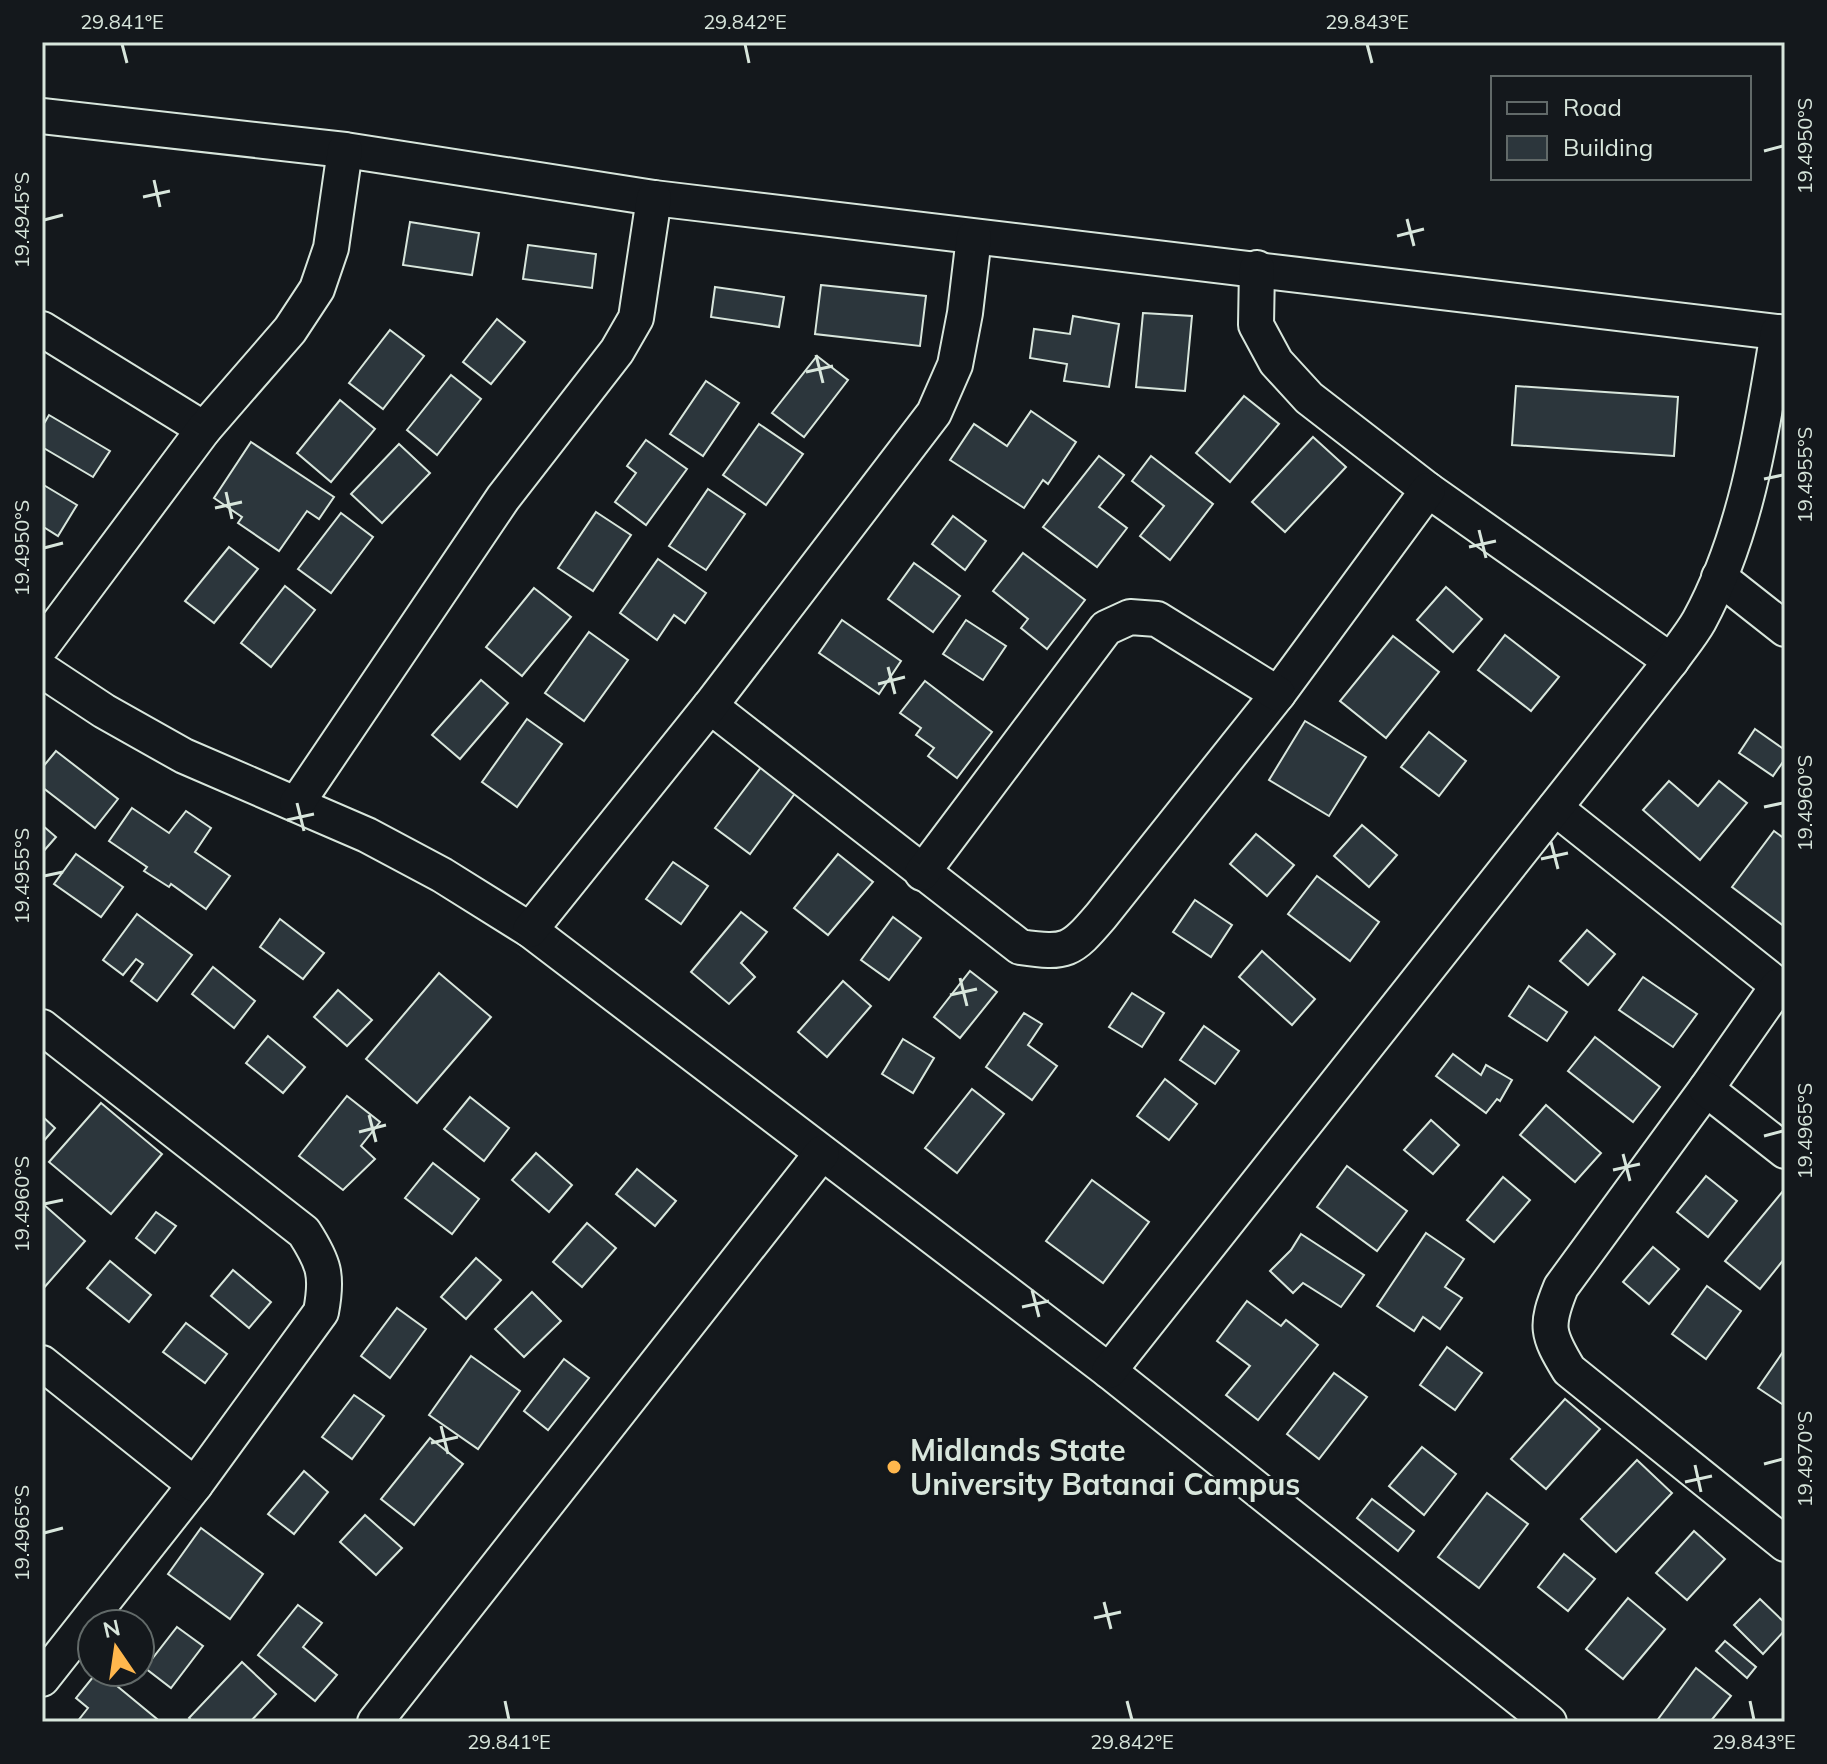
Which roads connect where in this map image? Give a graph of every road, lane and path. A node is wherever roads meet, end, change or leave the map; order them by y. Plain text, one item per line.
1 (42, 116) edge
2 (345, 150) junction
3 (654, 198) junction
4 (974, 237) junction
5 (1257, 268) junction
6 (42, 329) edge
7 (1782, 332) edge
8 (204, 429) junction
9 (1428, 490) junction
10 (1719, 577) junction
11 (1785, 629) edge
12 (42, 646) edge
13 (1671, 661) junction
14 (42, 670) edge
15 (1278, 694) junction
16 (710, 706) junction
17 (297, 803) junction
18 (1555, 808) junction
19 (922, 873) junction
20 (530, 930) junction
21 (1781, 989) edge
22 (42, 1027) edge
23 (1706, 1089) junction
24 (1785, 1151) edge
25 (822, 1153) junction
26 (42, 1363) edge
27 (1109, 1371) junction
28 (195, 1485) junction
29 (1785, 1544) edge
30 (42, 1679) edge
31 (375, 1722) edge
32 (1549, 1722) edge

1 - 2 street
2 - 3 street
2 - 8 street
3 - 4 street
3 - 17 street
4 - 5 street
4 - 16 street
5 - 7 street
5 - 9 street
6 - 8 street
7 - 10 street
8 - 12 street
9 - 13 street
9 - 15 street
10 - 11 street
10 - 13 street
13 - 18 street
14 - 17 street
15 - 19 street
15 - 19 street
16 - 19 street
16 - 20 street
17 - 20 street
18 - 21 street
18 - 27 street
20 - 25 street
21 - 23 street
22 - 28 street
23 - 24 street
23 - 29 street
25 - 27 street
25 - 31 street
26 - 28 street
27 - 32 street
28 - 30 street

